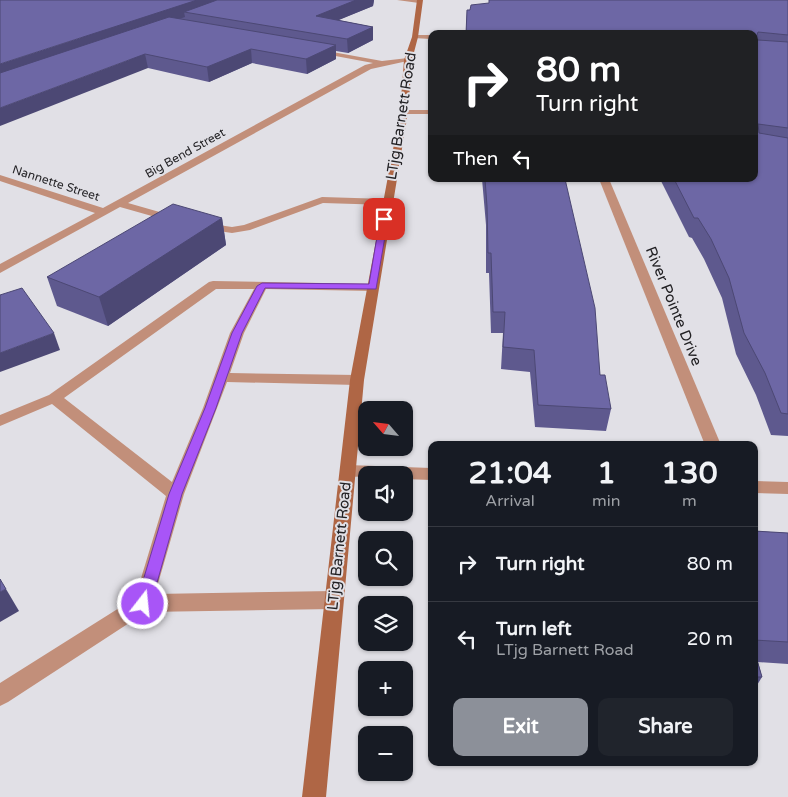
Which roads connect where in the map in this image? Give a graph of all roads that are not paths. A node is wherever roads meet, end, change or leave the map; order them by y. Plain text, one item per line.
1 (400, 0) edge
2 (419, 1) edge
3 (415, 37) junction
4 (428, 37) edge
5 (305, 49) edge
6 (408, 60) junction
7 (382, 63) junction
8 (404, 112) junction
9 (428, 112) edge
10 (0, 178) edge
11 (605, 182) edge
12 (386, 202) junction
13 (119, 204) junction
14 (103, 212) junction
15 (0, 269) edge
16 (262, 286) junction
17 (373, 287) junction
18 (222, 377) junction
19 (357, 380) junction
20 (54, 398) junction
21 (0, 421) edge
22 (711, 441) edge
23 (348, 471) junction
24 (428, 474) edge
25 (758, 487) edge
26 (788, 488) edge
27 (175, 494) junction
28 (333, 600) junction
29 (143, 604) junction
30 (0, 696) edge
31 (314, 797) edge

1 - 2 street
2 - 3 street, LTjg Barnett Road
3 - 4 street
3 - 6 street, LTjg Barnett Road
5 - 7 street
6 - 7 street
6 - 8 street, LTjg Barnett Road
7 - 13 street, Big Bend Street
8 - 9 street
8 - 12 street, LTjg Barnett Road
10 - 14 street, Nannette Street
11 - 22 street, River Pointe Drive
12 - 13 street
12 - 17 street, LTjg Barnett Road
13 - 14 street, Big Bend Street
14 - 15 street, Big Bend Street
16 - 17 street
16 - 18 street
16 - 20 street
17 - 19 street, LTjg Barnett Road
18 - 19 street
18 - 27 street
19 - 23 street, LTjg Barnett Road
20 - 21 street
20 - 27 street
23 - 24 street
23 - 28 street, LTjg Barnett Road
25 - 26 street
27 - 29 street
28 - 29 street
28 - 31 street, LTjg Barnett Road
29 - 30 street

